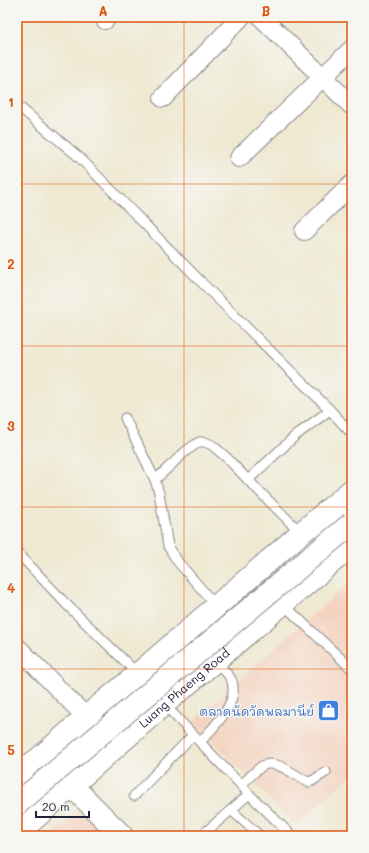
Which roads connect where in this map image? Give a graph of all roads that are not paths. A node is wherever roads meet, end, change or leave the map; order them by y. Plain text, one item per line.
1 (241, 17) edge
2 (261, 17) edge
3 (352, 49) edge
4 (323, 78) junction
5 (163, 98) dead end
6 (17, 105) edge
7 (352, 106) edge
8 (239, 158) dead end
9 (352, 184) edge
10 (304, 231) dead end
11 (330, 410) junction
12 (125, 418) dead end
13 (352, 434) edge
14 (155, 480) junction
15 (248, 480) junction
16 (352, 490) edge
17 (352, 510) edge
18 (352, 524) edge
19 (301, 533) junction
20 (350, 550) edge
21 (17, 552) edge
22 (235, 590) junction
23 (283, 604) junction
24 (216, 606) junction
25 (17, 647) edge
26 (214, 661) junction
27 (352, 669) edge
28 (138, 674) junction
29 (164, 704) junction
30 (86, 717) junction
31 (193, 735) junction
32 (200, 742) junction
33 (42, 756) junction
34 (326, 772) dead end
35 (17, 775) edge
36 (71, 785) junction
37 (241, 785) junction
38 (249, 794) junction
39 (134, 796) dead end
40 (17, 804) edge
41 (231, 810) junction
42 (17, 834) edge
43 (205, 835) edge
44 (292, 835) edge
45 (122, 836) edge
46 (260, 836) edge

1 - 5 street
2 - 4 street
3 - 4 street
4 - 7 street
4 - 8 street
6 - 11 lane
9 - 10 street
11 - 13 lane
11 - 15 lane
12 - 14 lane
14 - 15 lane
14 - 24 lane
15 - 19 lane
16 - 19 main road
17 - 22 main road
18 - 40 main road, bridge
19 - 22 main road
20 - 23 main road, Luang Phaeng Road
21 - 28 lane
22 - 24 main road
23 - 26 main road, Luang Phaeng Road
23 - 27 lane
24 - 28 main road
25 - 30 street
26 - 29 main road, Luang Phaeng Road
26 - 32 lane
28 - 30 main road
29 - 31 lane
29 - 36 main road, Luang Phaeng Road
30 - 33 main road
31 - 32 lane
31 - 39 lane
32 - 37 lane
33 - 35 main road
33 - 36 main road
34 - 37 lane
36 - 42 main road, Luang Phaeng Road
36 - 45 main road
37 - 38 lane
38 - 41 lane
38 - 44 lane
41 - 43 lane
41 - 46 lane

